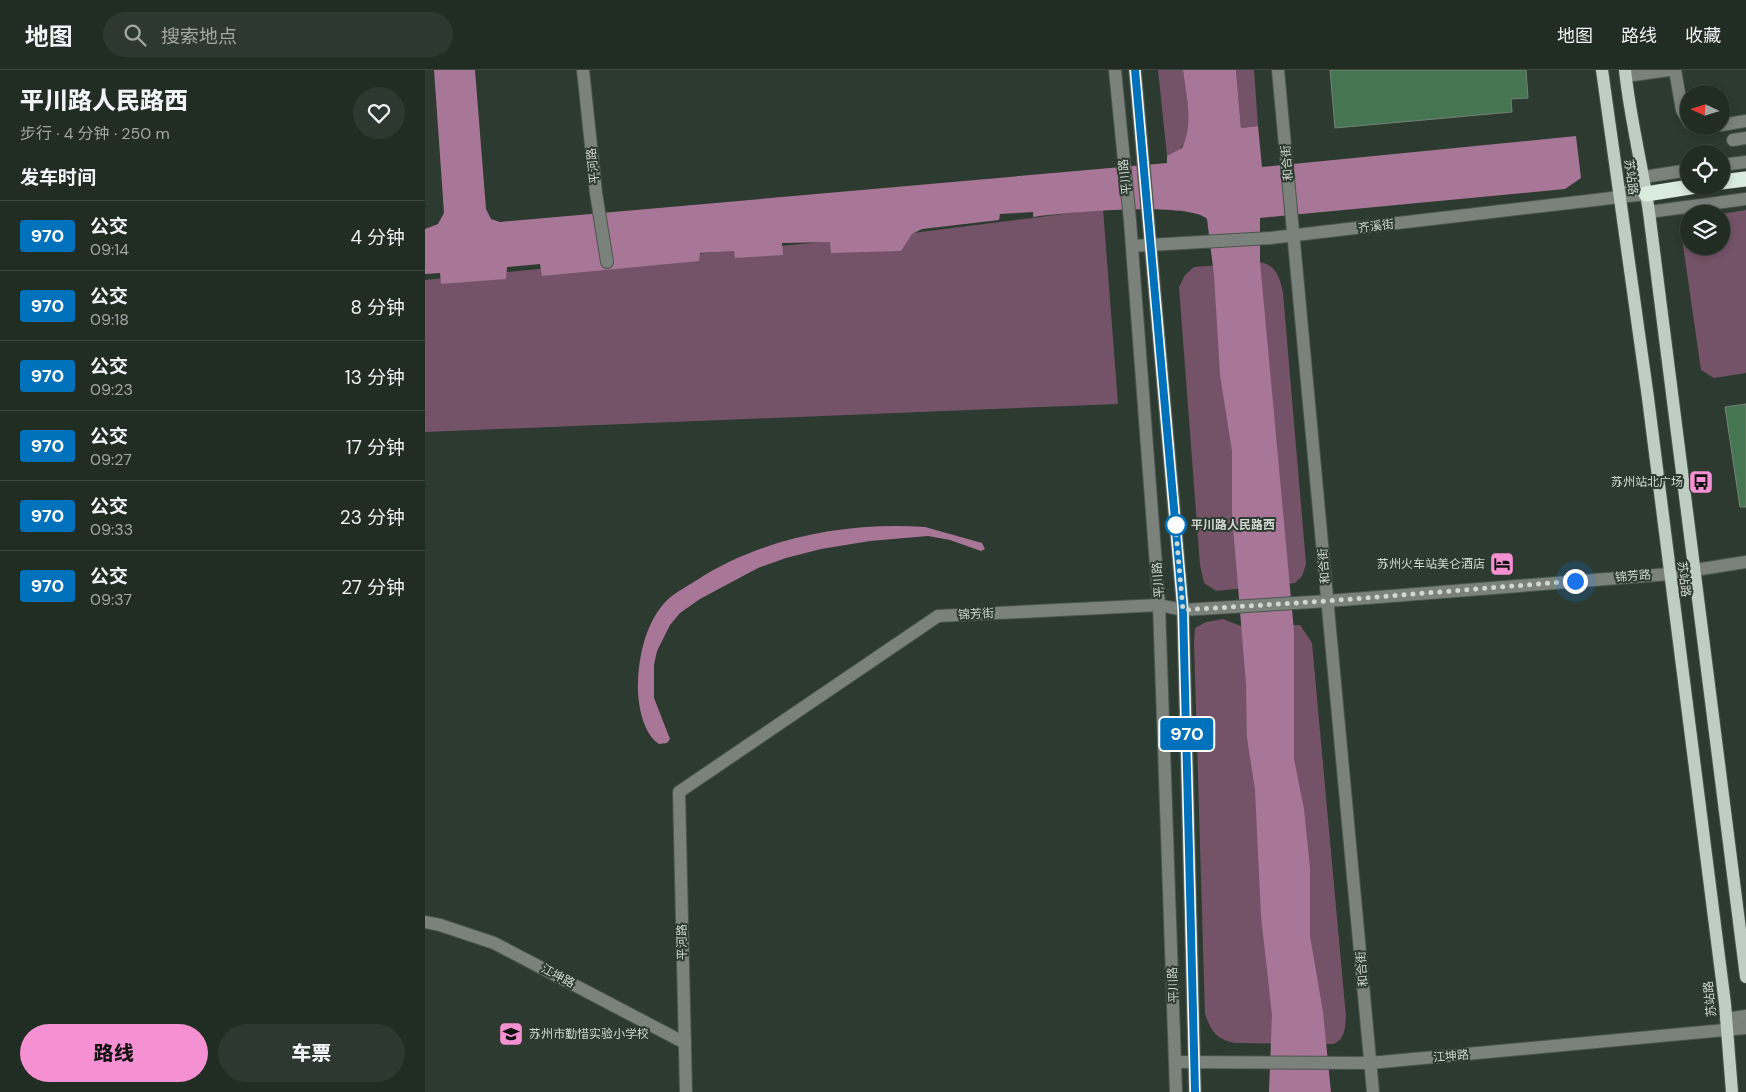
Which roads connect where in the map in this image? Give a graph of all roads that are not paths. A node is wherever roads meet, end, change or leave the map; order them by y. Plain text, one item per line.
1 (583, 70) edge
2 (1115, 70) edge
3 (1135, 70) edge
4 (1279, 70) edge
5 (1602, 70) edge
6 (1669, 70) edge
7 (1675, 70) edge
8 (1625, 73) edge
9 (1680, 99) edge
10 (1746, 121) edge
11 (1730, 124) edge
12 (1746, 138) edge
13 (1733, 140) dead end
14 (1746, 162) edge
15 (1730, 164) edge
16 (1680, 171) edge
17 (1644, 176) junction
18 (1746, 179) edge
19 (1730, 181) edge
20 (1680, 189) edge
21 (1646, 194) junction
22 (1620, 198) junction
23 (1746, 199) edge
24 (1649, 212) junction
25 (1294, 235) junction
26 (1132, 246) junction
27 (1151, 246) junction
28 (607, 262) dead end
29 (1746, 562) edge
30 (1695, 570) junction
31 (1670, 574) junction
32 (1327, 601) junction
33 (1159, 605) junction
34 (1183, 610) junction
35 (679, 792) joint
36 (425, 922) edge
37 (1746, 977) edge
38 (1746, 1016) edge
39 (1726, 1024) junction
40 (1746, 1028) edge
41 (685, 1043) junction
42 (1176, 1062) junction
43 (1196, 1063) junction
44 (1370, 1063) junction
45 (686, 1092) edge
46 (1176, 1092) edge
47 (1195, 1092) edge
48 (1373, 1092) edge
49 (1732, 1092) edge

1 - 28 street, 平河路
2 - 26 street, 平川路
3 - 27 street, 平川路
4 - 25 street, 和合街
5 - 22 main road, 苏站路
6 - 8 street
7 - 9 street
8 - 17 main road, 苏站路
10 - 11 street
12 - 13 street
14 - 15 street
16 - 17 street
17 - 21 main road, 苏站路
17 - 22 street
18 - 19 highway
20 - 21 highway
21 - 22 street, 齐溪街
21 - 24 main road, 苏站路
22 - 25 street, 齐溪街
22 - 31 main road, 苏站路
23 - 24 street
24 - 30 main road, 苏站路
25 - 27 street, 齐溪街
25 - 32 street, 和合街
26 - 27 street, 齐溪街
26 - 33 street, 平川路
27 - 34 street, 平川路
29 - 30 street, 锦芳路
30 - 31 street, 锦芳路
30 - 37 main road, 苏站路
31 - 32 street, 锦芳路
31 - 39 main road, 苏站路
32 - 34 street, 锦芳街
32 - 44 street, 和合街
33 - 34 street, 锦芳街
33 - 35 street, 锦芳街
33 - 42 street, 平川路
34 - 43 street, 平川路
35 - 41 street, 平河路
36 - 41 street, 江坤路
38 - 39 street
39 - 40 street
39 - 44 street, 江坤路
39 - 49 main road, 苏站路
41 - 45 street, 平河路
42 - 43 street, 江坤路
42 - 46 street, 平川路
43 - 44 street, 江坤路
43 - 47 street, 平川路
44 - 48 street, 和合街

